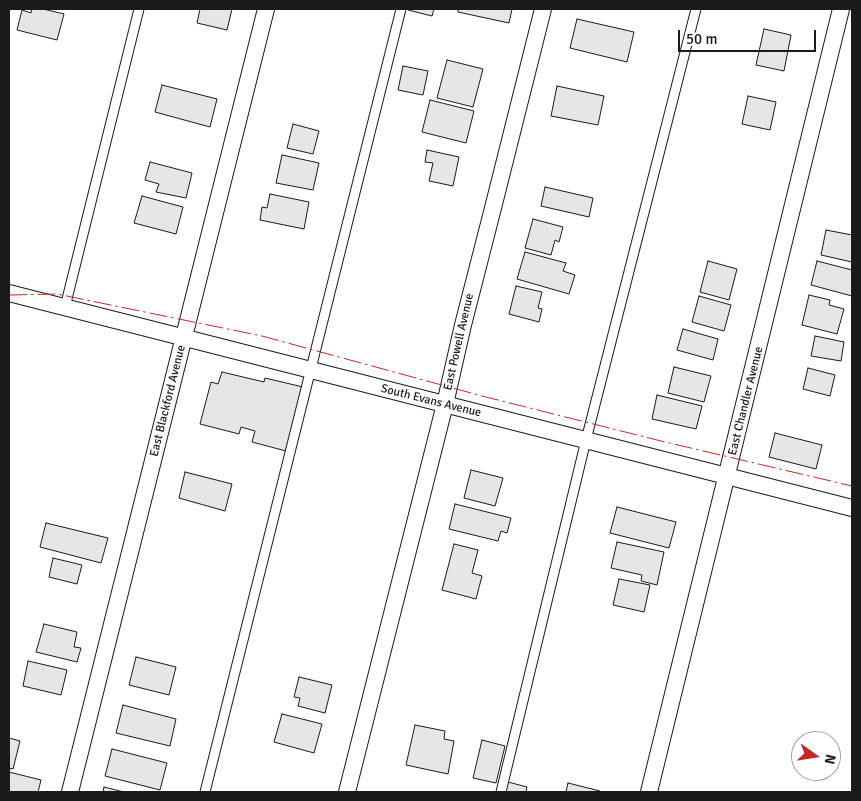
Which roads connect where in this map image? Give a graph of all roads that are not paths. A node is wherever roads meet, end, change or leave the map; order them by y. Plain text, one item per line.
1 (139, 9) edge
2 (266, 9) edge
3 (401, 9) edge
4 (543, 9) edge
5 (696, 9) edge
6 (841, 9) edge
7 (9, 293) edge
8 (65, 307) junction
9 (184, 337) junction
10 (312, 370) junction
11 (445, 404) junction
12 (586, 440) junction
13 (727, 476) junction
14 (852, 508) edge
15 (70, 792) edge
16 (205, 792) edge
17 (347, 792) edge
18 (500, 792) edge
19 (649, 792) edge

1 - 8 lane
2 - 9 street, East Blackford Avenue
3 - 10 lane
4 - 11 street, East Powell Avenue
5 - 12 lane
6 - 13 street, East Chandler Avenue
7 - 8 street, South Evans Avenue
8 - 9 street, South Evans Avenue
9 - 10 street, South Evans Avenue
9 - 15 street, East Blackford Avenue
10 - 11 street, South Evans Avenue
10 - 16 lane
11 - 12 street, South Evans Avenue
11 - 17 street, East Powell Avenue
12 - 13 street, South Evans Avenue
12 - 18 lane
13 - 14 street, South Evans Avenue
13 - 19 street, East Chandler Avenue

